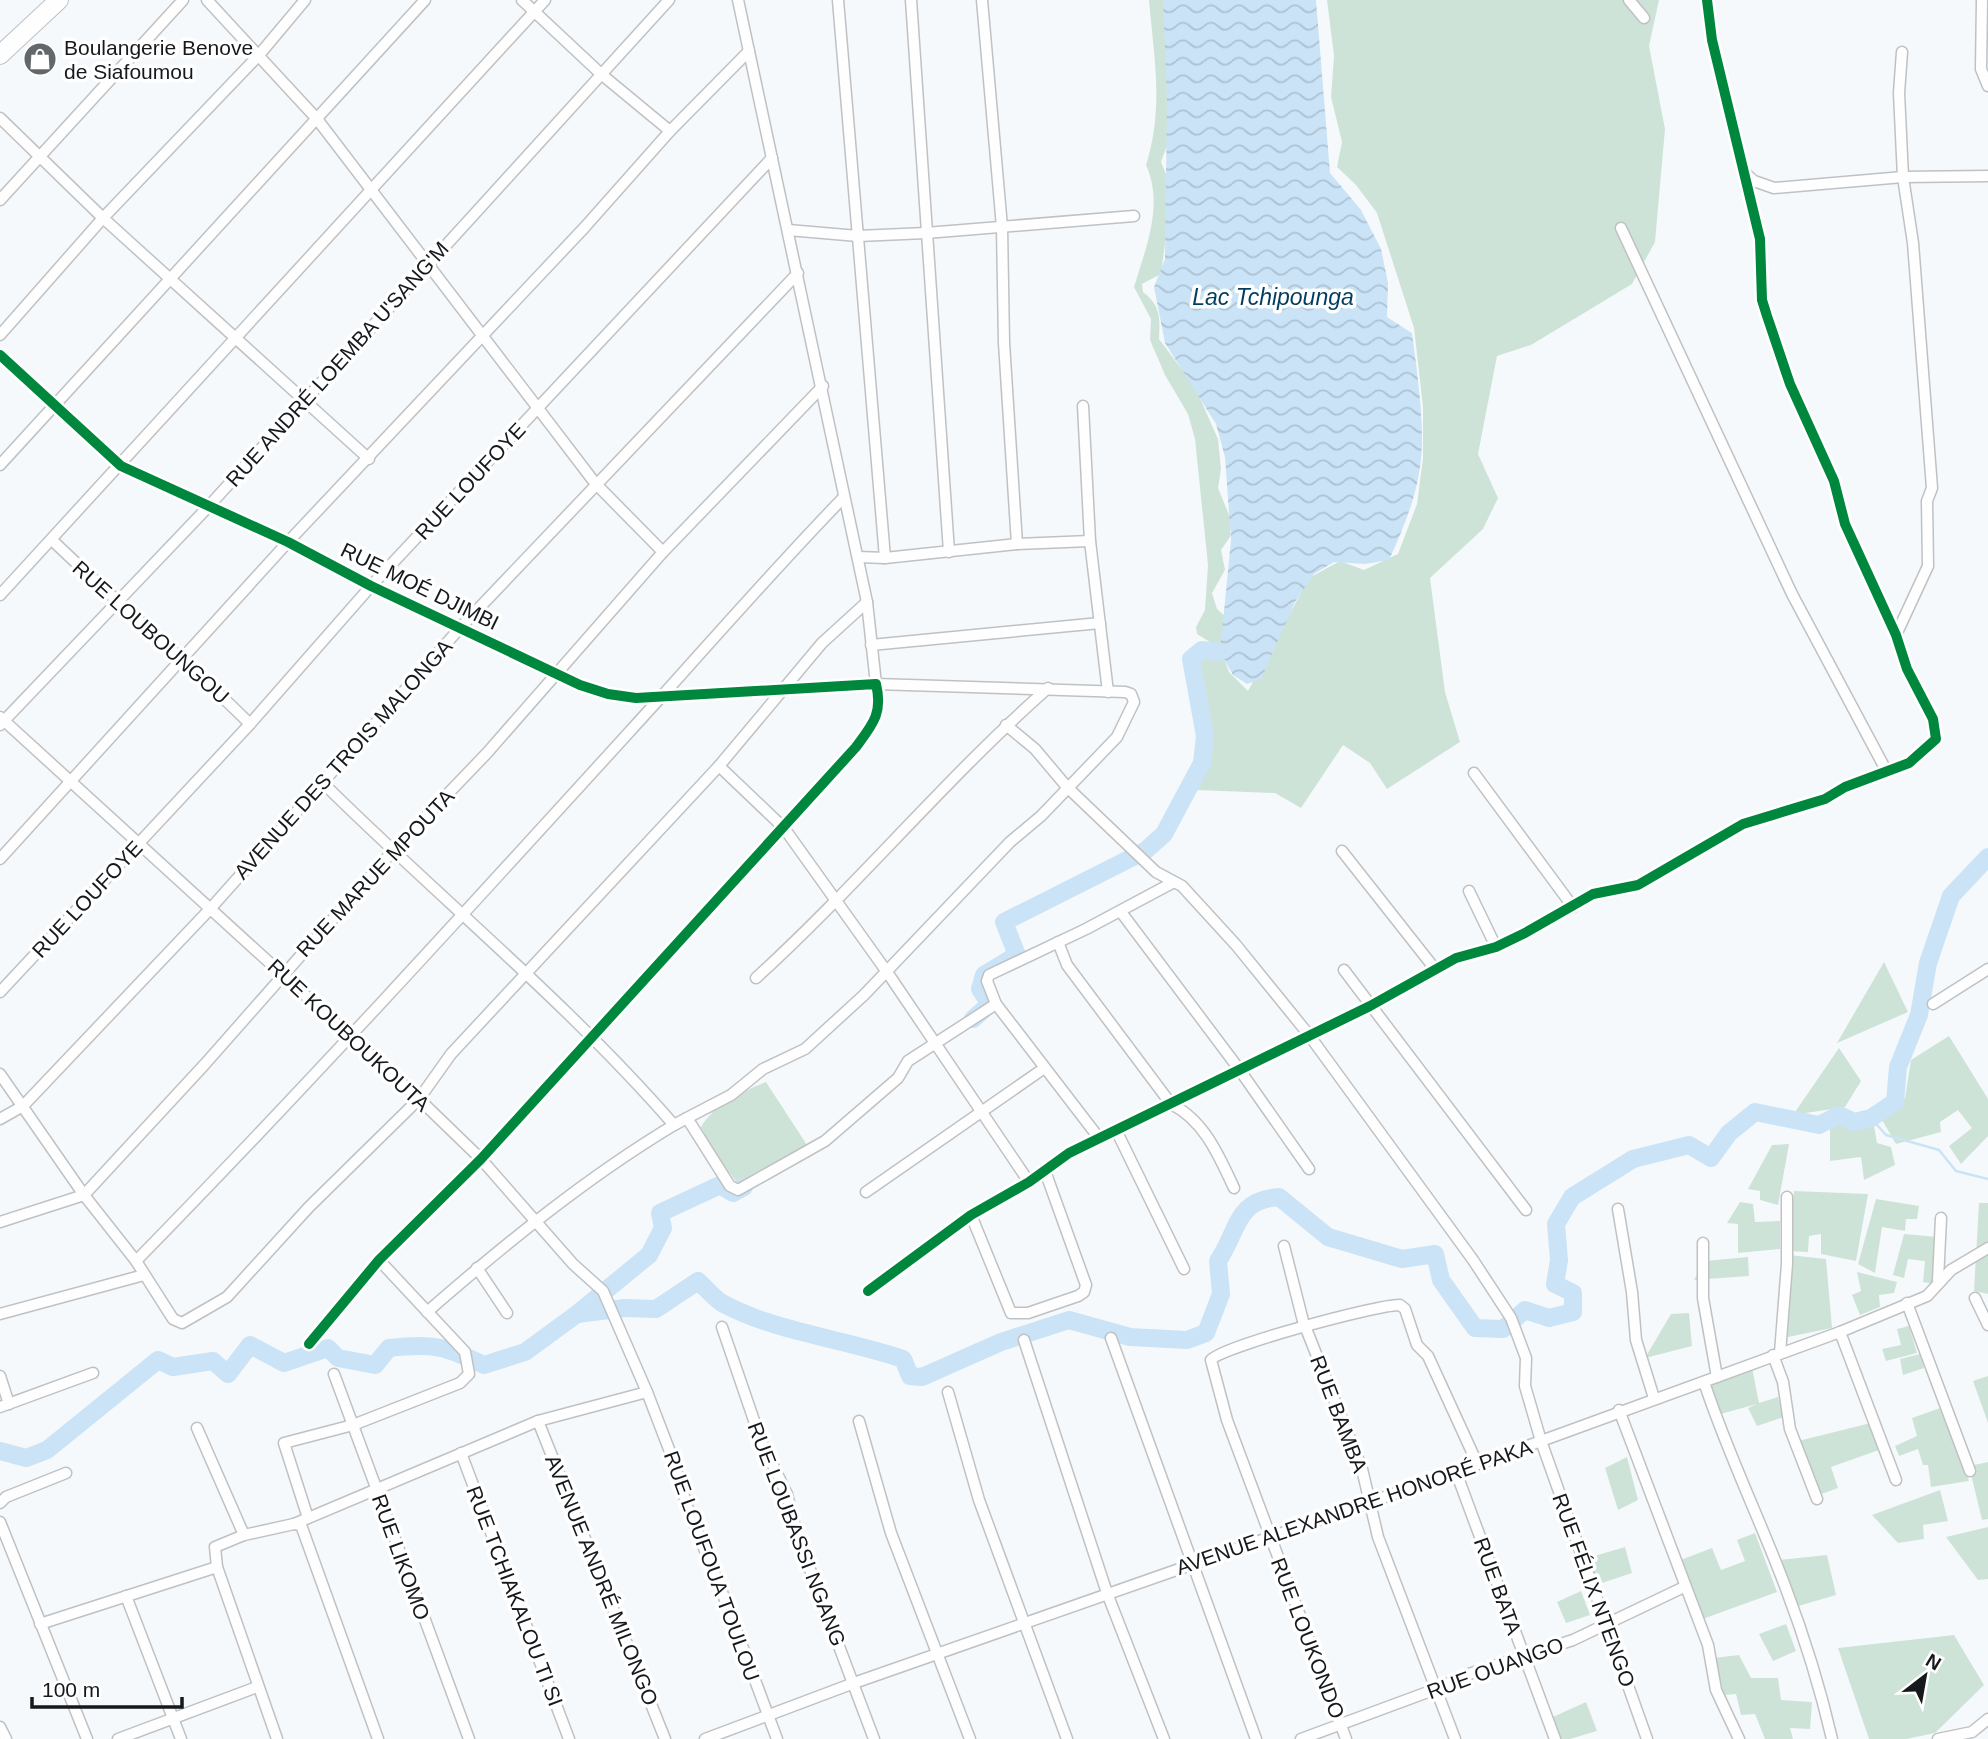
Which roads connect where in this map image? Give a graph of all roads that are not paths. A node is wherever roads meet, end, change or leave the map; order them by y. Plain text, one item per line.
1 (59, 0) edge
2 (183, 0) edge
3 (207, 0) edge
4 (305, 0) edge
5 (425, 0) edge
6 (522, 0) edge
7 (545, 0) edge
8 (669, 0) edge
9 (738, 0) edge
10 (838, 0) edge
11 (911, 0) edge
12 (982, 0) edge
13 (1629, 0) edge
14 (1707, 0) edge
15 (1983, 0) edge
16 (534, 12) junction
17 (1644, 18) dead end
18 (749, 51) junction
19 (1902, 52) dead end
20 (0, 55) edge
21 (259, 55) junction
22 (601, 74) junction
23 (1988, 86) edge
24 (0, 118) edge
25 (317, 119) junction
26 (670, 131) junction
27 (41, 157) junction
28 (772, 158) junction
29 (1744, 172) junction
30 (1988, 176) edge
31 (1902, 177) junction
32 (372, 191) junction
33 (0, 200) edge
34 (1134, 216) dead end
35 (103, 218) junction
36 (1002, 227) junction
37 (1621, 228) dead end
38 (788, 230) junction
39 (926, 233) junction
40 (858, 236) junction
41 (428, 264) junction
42 (798, 273) junction
43 (170, 276) junction
44 (0, 335) edge
45 (483, 336) junction
46 (236, 339) junction
47 (0, 355) edge
48 (823, 386) junction
49 (302, 401) junction
50 (55, 405) junction
51 (1083, 405) dead end
52 (536, 410) junction
53 (369, 459) junction
54 (0, 465) edge
55 (121, 466) junction
56 (595, 483) junction
57 (844, 497) junction
58 (208, 507) junction
59 (52, 540) junction
60 (1090, 541) junction
61 (288, 542) junction
62 (1017, 544) junction
63 (663, 552) junction
64 (949, 552) junction
65 (858, 557) junction
66 (885, 558) junction
67 (371, 586) junction
68 (0, 596) edge
69 (117, 602) junction
70 (867, 602) junction
71 (1100, 622) junction
72 (460, 628) junction
73 (1896, 635) junction
74 (871, 645) junction
75 (184, 658) junction
76 (558, 674) junction
77 (876, 684) junction
78 (1048, 688) junction
79 (784, 689) junction
80 (1108, 692) junction
81 (663, 694) junction
82 (1, 721) edge
83 (250, 724) junction
84 (1006, 725) junction
85 (719, 766) junction
86 (1887, 772) junction
87 (1474, 773) dead end
88 (71, 780) junction
89 (321, 782) junction
90 (1067, 787) junction
91 (784, 828) junction
92 (139, 843) junction
93 (1342, 850) dead end
94 (392, 852) junction
95 (0, 859) edge
96 (1174, 881) junction
97 (1469, 891) dead end
98 (836, 899) junction
99 (1573, 907) junction
100 (211, 908) junction
101 (1121, 912) junction
102 (460, 914) junction
103 (1058, 942) junction
104 (1496, 947) junction
105 (1435, 969) junction
106 (1988, 969) edge
107 (1344, 970) dead end
108 (887, 972) junction
109 (282, 974) junction
110 (528, 974) junction
111 (757, 978) dead end
112 (0, 992) edge
113 (996, 1004) junction
114 (1933, 1004) dead end
115 (1370, 1006) junction
116 (351, 1034) junction
117 (1309, 1035) junction
118 (593, 1039) junction
119 (935, 1043) junction
120 (1043, 1069) junction
121 (1239, 1069) junction
122 (0, 1074) edge
123 (419, 1099) junction
124 (1171, 1104) junction
125 (23, 1106) junction
126 (982, 1112) junction
127 (687, 1118) junction
128 (0, 1119) edge
129 (674, 1125) junction
130 (1116, 1130) junction
131 (1099, 1138) junction
132 (481, 1159) junction
133 (1309, 1169) dead end
134 (1045, 1171) junction
135 (1030, 1182) junction
136 (1234, 1188) dead end
137 (866, 1192) dead end
138 (84, 1195) junction
139 (1787, 1197) dead end
140 (1618, 1209) dead end
141 (1526, 1210) dead end
142 (971, 1214) junction
143 (1941, 1218) dead end
144 (0, 1222) edge
145 (538, 1222) junction
146 (1703, 1243) dead end
147 (1284, 1246) dead end
148 (1988, 1248) edge
149 (379, 1260) junction
150 (136, 1261) junction
151 (477, 1268) junction
152 (1184, 1269) dead end
153 (144, 1275) junction
154 (1938, 1280) junction
155 (868, 1291) dead end
156 (1975, 1298) dead end
157 (1907, 1303) junction
158 (427, 1312) junction
159 (507, 1313) dead end
160 (0, 1314) edge
161 (1988, 1325) edge
162 (1305, 1326) junction
163 (722, 1327) dead end
164 (1840, 1332) junction
165 (1111, 1338) dead end
166 (1024, 1340) dead end
167 (309, 1343) dead end
168 (1777, 1354) junction
169 (93, 1373) dead end
170 (334, 1374) dead end
171 (0, 1376) edge
172 (1717, 1377) junction
173 (1704, 1382) junction
174 (647, 1392) junction
175 (948, 1392) dead end
176 (1654, 1398) junction
177 (4, 1405) edge
178 (1619, 1410) junction
179 (538, 1421) junction
180 (859, 1421) dead end
181 (353, 1425) junction
182 (197, 1428) dead end
183 (1541, 1441) junction
184 (461, 1454) junction
185 (1477, 1463) junction
186 (1970, 1471) dead end
187 (66, 1472) dead end
188 (1456, 1472) junction
189 (1896, 1480) dead end
190 (376, 1489) junction
191 (1817, 1499) dead end
192 (1368, 1500) junction
193 (0, 1503) edge
194 (308, 1518) junction
195 (0, 1522) edge
196 (294, 1524) junction
197 (244, 1535) junction
198 (1271, 1538) junction
199 (1191, 1564) junction
200 (217, 1567) junction
201 (1684, 1587) junction
202 (1107, 1593) junction
203 (126, 1596) junction
204 (1027, 1623) junction
205 (40, 1625) junction
206 (1607, 1626) junction
207 (937, 1653) junction
208 (1524, 1657) junction
209 (854, 1683) junction
210 (257, 1687) junction
211 (1436, 1689) junction
212 (768, 1716) junction
213 (174, 1719) junction
214 (1988, 1719) edge
215 (1341, 1725) junction
216 (0, 1727) edge
217 (6, 1739) edge
218 (87, 1739) edge
219 (118, 1739) edge
220 (181, 1739) edge
221 (277, 1739) edge
222 (378, 1739) edge
223 (470, 1739) edge
224 (569, 1739) edge
225 (666, 1739) edge
226 (705, 1739) edge
227 (776, 1739) edge
228 (874, 1739) edge
229 (970, 1739) edge
230 (1067, 1739) edge
231 (1164, 1739) edge
232 (1256, 1739) edge
233 (1301, 1739) edge
234 (1346, 1739) edge
235 (1455, 1739) edge
236 (1555, 1739) edge
237 (1647, 1739) edge
238 (1739, 1739) edge
239 (1832, 1739) edge
240 (1938, 1739) edge

1 - 20 highway
2 - 27 street
3 - 21 street
4 - 21 street
5 - 25 street
6 - 16 street
7 - 16 street
8 - 22 street, RUE ANDRÉ LOEMBA U'SANG'M
9 - 18 street
10 - 40 street
11 - 39 street
12 - 36 street
13 - 17 street
14 - 29 street
15 - 23 street
16 - 22 street
16 - 32 street
18 - 26 street
18 - 28 street
19 - 31 street
21 - 25 street
21 - 35 street
22 - 26 street
22 - 41 street, RUE ANDRÉ LOEMBA U'SANG'M
24 - 27 street
25 - 32 street
25 - 43 street
26 - 45 street
27 - 33 street
27 - 35 street
28 - 38 street
28 - 52 street, RUE LOUFOYE
29 - 31 street
29 - 73 street
30 - 31 street
31 - 73 street
32 - 41 street
32 - 46 street
34 - 36 street
35 - 43 street
35 - 44 street
36 - 39 street
36 - 62 street
37 - 86 street
38 - 40 street
38 - 42 street
39 - 40 street
39 - 64 street
40 - 66 street
41 - 45 street
41 - 49 street, RUE ANDRÉ LOEMBA U'SANG'M
42 - 48 street
42 - 56 street, AVENUE DES TROIS MALONGA
43 - 46 street
43 - 50 street
45 - 52 street
45 - 53 street
46 - 49 street
46 - 55 street
47 - 50 street, RUE MOÉ DJIMBI
48 - 57 street
48 - 63 street, RUE MARUE MPOUTA
49 - 53 street
49 - 58 street, RUE ANDRÉ LOEMBA U'SANG'M
50 - 54 street
50 - 55 street, RUE MOÉ DJIMBI
51 - 60 street
52 - 56 street
52 - 67 street, RUE LOUFOYE
53 - 61 street
55 - 58 street, RUE MOÉ DJIMBI
55 - 59 street
56 - 63 street
56 - 72 street, AVENUE DES TROIS MALONGA
57 - 65 street
57 - 81 street
58 - 61 street, RUE MOÉ DJIMBI
58 - 69 street, RUE ANDRÉ LOEMBA U'SANG'M
59 - 68 street
59 - 69 street, RUE LOUBOUNGOU
60 - 62 street
60 - 71 street
61 - 67 street, RUE MOÉ DJIMBI
61 - 75 street
62 - 64 street
63 - 76 street, RUE MARUE MPOUTA
64 - 66 street
65 - 66 street
65 - 70 street
67 - 72 street, RUE MOÉ DJIMBI
67 - 83 street, RUE LOUFOYE
69 - 75 street, RUE LOUBOUNGOU
69 - 82 street, RUE ANDRÉ LOEMBA U'SANG'M
70 - 74 street
70 - 79 street
71 - 74 street
71 - 80 street
72 - 76 street, RUE MOÉ DJIMBI
72 - 89 street, AVENUE DES TROIS MALONGA
73 - 86 street
74 - 77 street
75 - 83 street, RUE LOUBOUNGOU
75 - 88 street
76 - 81 street, RUE MOÉ DJIMBI
76 - 94 street, RUE MARUE MPOUTA
77 - 78 street, RUE MOÉ DJIMBI
77 - 79 street, RUE MOÉ DJIMBI
77 - 91 street
78 - 80 street, RUE MOÉ DJIMBI
78 - 84 street
79 - 81 street, RUE MOÉ DJIMBI
79 - 85 street
80 - 90 street
81 - 102 street
82 - 88 street, RUE KOUBOUKOUTA
83 - 92 street, RUE LOUFOYE
84 - 90 street, RUE FÉLIX NTENGO
84 - 98 street
85 - 91 street
85 - 110 street
86 - 99 street
87 - 99 street
88 - 92 street, RUE KOUBOUKOUTA
88 - 95 street
89 - 94 street
89 - 100 street, AVENUE DES TROIS MALONGA
90 - 96 street, RUE FÉLIX NTENGO
90 - 108 street
91 - 98 street
91 - 118 street
92 - 100 street, RUE KOUBOUKOUTA
92 - 112 street, RUE LOUFOYE
93 - 105 street
94 - 102 street
94 - 109 street, RUE MARUE MPOUTA
96 - 101 street
96 - 117 street, RUE FÉLIX NTENGO
97 - 104 street
98 - 108 street
98 - 111 street
99 - 104 street
100 - 109 street, RUE KOUBOUKOUTA
100 - 125 street, AVENUE DES TROIS MALONGA
101 - 103 street
101 - 121 street
102 - 110 street
102 - 116 street
103 - 113 street
103 - 124 street
104 - 105 street
105 - 115 street
106 - 114 street
107 - 115 street
108 - 119 street
108 - 127 street
109 - 116 street, RUE KOUBOUKOUTA
109 - 138 street, RUE MARUE MPOUTA
110 - 118 street
110 - 123 street
113 - 119 street
113 - 120 street
115 - 117 street
115 - 141 street
116 - 123 street, RUE KOUBOUKOUTA
116 - 150 street
117 - 121 street
117 - 183 street, RUE FÉLIX NTENGO
118 - 129 street
118 - 132 street
119 - 126 street
119 - 127 street
120 - 126 street
120 - 131 street
121 - 124 street
121 - 133 street
122 - 125 street
123 - 132 street, RUE KOUBOUKOUTA
123 - 153 street
124 - 130 street
124 - 136 street
125 - 128 street, AVENUE DES TROIS MALONGA
125 - 138 street
126 - 135 street
126 - 137 street
127 - 129 street
129 - 145 street
130 - 131 street
130 - 152 street
131 - 134 street
132 - 145 street, RUE KOUBOUKOUTA
132 - 149 street
134 - 135 street
134 - 142 street
135 - 142 street
138 - 144 street, RUE MARUE MPOUTA
138 - 150 street
139 - 168 street
140 - 176 street
142 - 155 street
143 - 154 street
145 - 151 street
145 - 174 street, RUE KOUBOUKOUTA
146 - 172 street
147 - 162 street, RUE BAMBA
148 - 154 street, AVENUE ALEXANDRE HONORÉ PAKA
149 - 158 street
149 - 167 street
150 - 153 street
151 - 158 street
151 - 159 street
153 - 160 street
154 - 157 street, AVENUE ALEXANDRE HONORÉ PAKA
156 - 161 street
157 - 164 street, AVENUE ALEXANDRE HONORÉ PAKA
157 - 186 street
158 - 181 street
162 - 185 street
162 - 192 street, RUE BAMBA
162 - 198 street, RUE LOUKONDO
163 - 209 street, RUE LOUBASSI NGANG
164 - 168 street, AVENUE ALEXANDRE HONORÉ PAKA
164 - 189 street
165 - 199 street
166 - 202 street
168 - 172 street, AVENUE ALEXANDRE HONORÉ PAKA
168 - 191 street
169 - 177 street
170 - 181 street, RUE LIKOMO
171 - 177 street
172 - 173 street, AVENUE ALEXANDRE HONORÉ PAKA
173 - 176 street, AVENUE ALEXANDRE HONORÉ PAKA
173 - 239 street
174 - 179 street
174 - 212 street, RUE LOUFOUA TOULOU
175 - 204 street
176 - 178 street, AVENUE ALEXANDRE HONORÉ PAKA
178 - 183 street, AVENUE ALEXANDRE HONORÉ PAKA
178 - 201 street
179 - 184 street
179 - 225 street, AVENUE ANDRÉ MILONGO
180 - 207 street
181 - 190 street, RUE LIKOMO
181 - 194 street
182 - 197 street
183 - 185 street, AVENUE ALEXANDRE HONORÉ PAKA
183 - 206 street, RUE FÉLIX NTENGO
184 - 190 street
184 - 224 street, RUE TCHIAKALOU TI SI
185 - 188 street, AVENUE ALEXANDRE HONORÉ PAKA
187 - 193 street
188 - 192 street, AVENUE ALEXANDRE HONORÉ PAKA
188 - 208 street, RUE BATA
190 - 194 street
190 - 223 street, RUE LIKOMO
192 - 198 street, AVENUE ALEXANDRE HONORÉ PAKA
192 - 211 street, RUE BAMBA
194 - 196 street
195 - 205 street
196 - 197 street
196 - 222 street
197 - 200 street
198 - 199 street, AVENUE ALEXANDRE HONORÉ PAKA
198 - 215 street, RUE LOUKONDO
199 - 202 street, AVENUE ALEXANDRE HONORÉ PAKA
199 - 232 street
200 - 203 street
200 - 210 street
201 - 206 street, RUE OUANGO
201 - 238 street
202 - 204 street, AVENUE ALEXANDRE HONORÉ PAKA
202 - 231 street
203 - 205 street
203 - 213 street
204 - 207 street, AVENUE ALEXANDRE HONORÉ PAKA
204 - 230 street
205 - 218 street
206 - 208 street, RUE OUANGO
206 - 237 street, RUE FÉLIX NTENGO
207 - 209 street, AVENUE ALEXANDRE HONORÉ PAKA
207 - 229 street
208 - 211 street, RUE OUANGO
208 - 236 street, RUE BATA
209 - 212 street, AVENUE ALEXANDRE HONORÉ PAKA
209 - 228 street, RUE LOUBASSI NGANG
210 - 213 street
210 - 221 street
211 - 215 street, RUE OUANGO
211 - 235 street, RUE BAMBA
212 - 226 street, AVENUE ALEXANDRE HONORÉ PAKA
212 - 227 street, RUE LOUFOUA TOULOU
213 - 219 street
213 - 220 street
214 - 240 street
215 - 233 street, RUE OUANGO
215 - 234 street, RUE LOUKONDO
216 - 217 street

